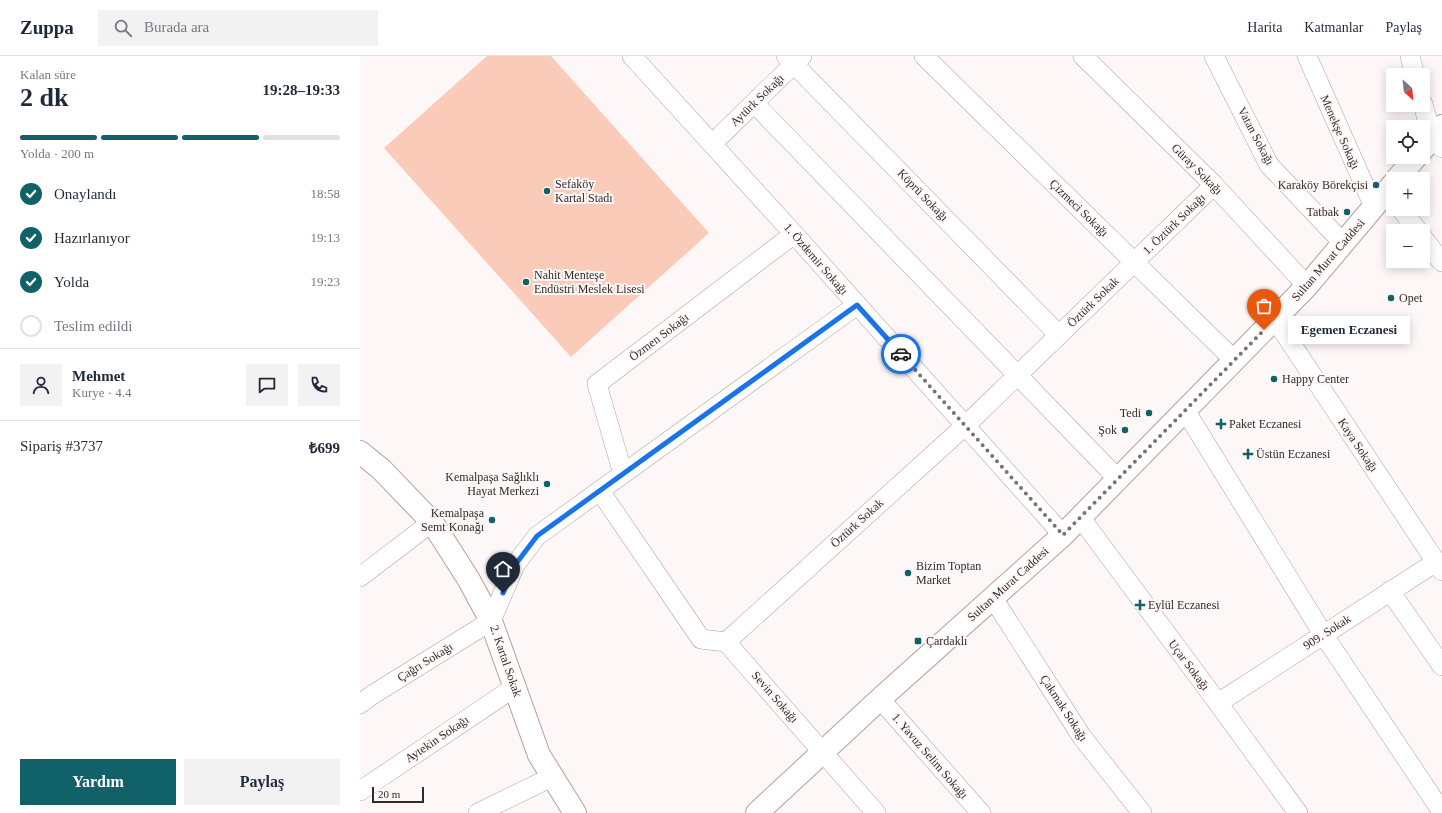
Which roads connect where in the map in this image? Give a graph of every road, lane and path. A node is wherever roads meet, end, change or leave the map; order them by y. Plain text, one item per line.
1 (632, 56) edge
2 (924, 56) edge
3 (1082, 56) edge
4 (1214, 56) edge
5 (1307, 56) edge
6 (1410, 56) edge
7 (794, 58) edge
8 (1413, 68) edge
9 (754, 103) junction
10 (1426, 112) edge
11 (1435, 140) edge
12 (712, 144) junction
13 (1411, 164) edge
14 (1404, 172) edge
15 (1214, 185) junction
16 (1386, 187) edge
17 (1386, 195) edge
18 (1406, 216) edge
19 (1413, 224) edge
20 (794, 234) junction
21 (1344, 243) junction
22 (1430, 247) edge
23 (1134, 262) junction
24 (1442, 262) edge
25 (1307, 286) junction
26 (857, 305) junction
27 (1275, 319) junction
28 (1059, 335) junction
29 (1234, 360) junction
30 (1017, 375) junction
31 (1185, 410) junction
32 (966, 425) junction
33 (360, 452) edge
34 (623, 474) junction
35 (1118, 479) junction
36 (600, 491) junction
37 (1080, 517) junction
38 (432, 522) junction
39 (1063, 535) junction
40 (1439, 566) edge
41 (360, 577) edge
42 (1390, 591) junction
43 (993, 598) junction
44 (491, 621) junction
45 (1323, 634) junction
46 (726, 642) junction
47 (1442, 666) edge
48 (515, 687) junction
49 (880, 699) junction
50 (1218, 703) junction
51 (360, 704) edge
52 (823, 752) junction
53 (552, 777) junction
54 (360, 791) edge
55 (1442, 812) edge
56 (478, 813) edge
57 (575, 813) edge
58 (757, 813) edge
59 (876, 813) edge
60 (981, 813) edge
61 (1142, 813) edge
62 (1298, 813) edge

1 - 12 street, 1. Özdemir Sokağı
2 - 23 street, Çizmeci Sokağı
3 - 15 street, Güray Sokağı
4 - 21 street, Vatan Sokağı
5 - 16 street, Menekşe Sokağı
6 - 8 street
7 - 9 street, Aytürk Sokağı
7 - 28 street, Köprü Sokağı
9 - 12 street, Aytürk Sokağı
9 - 30 street
10 - 11 street
12 - 20 street, 1. Özdemir Sokağı
13 - 14 street, Sultan Murat Caddesi
15 - 23 street, 1. Öztürk Sokağı
15 - 25 street, Güray Sokağı
17 - 21 street, Sultan Murat Caddesi
18 - 19 street
20 - 26 street, 1. Özdemir Sokağı
20 - 34 street, Özmen Sokağı
21 - 25 street, Sultan Murat Caddesi
22 - 24 street
23 - 28 street, Öztürk Sokak
23 - 29 street, Çizmeci Sokağı
25 - 27 street, Sultan Murat Caddesi
26 - 32 street, 1. Özdemir Sokağı
26 - 34 street, 2. Kartal Sokak
27 - 29 street, Sultan Murat Caddesi
27 - 40 street, Kaya Sokağı
28 - 30 street, Öztürk Sokak
29 - 31 street, Sultan Murat Caddesi
30 - 32 street, Öztürk Sokak
30 - 35 street
31 - 35 street, Sultan Murat Caddesi
31 - 45 street
32 - 39 street, 1. Özdemir Sokağı
32 - 46 street, Öztürk Sokak
33 - 38 street
34 - 36 street, 2. Kartal Sokak
35 - 37 street, Sultan Murat Caddesi
36 - 44 street, 2. Kartal Sokak
36 - 46 street
37 - 39 street, Sultan Murat Caddesi
37 - 50 street, Uçar Sokağı
38 - 41 street
38 - 44 street
39 - 43 street, Sultan Murat Caddesi
40 - 42 street, 909. Sokak
42 - 45 street, 909. Sokak
42 - 47 street
43 - 49 street, Sultan Murat Caddesi
43 - 61 street, Çakmak Sokağı
44 - 48 street, 2. Kartal Sokak
44 - 51 street, Çağrı Sokağı
45 - 50 street, 909. Sokak
45 - 55 street
46 - 52 street, Sevin Sokağı
48 - 53 street, 2. Kartal Sokak
48 - 54 street, Aytekin Sokağı
49 - 52 street, Sultan Murat Caddesi
49 - 60 street, 1. Yavuz Selim Sokağı
50 - 62 street, Uçar Sokağı
52 - 58 street, Sultan Murat Caddesi
52 - 59 street, Sevin Sokağı
53 - 56 street
53 - 57 street, 2. Kartal Sokak

